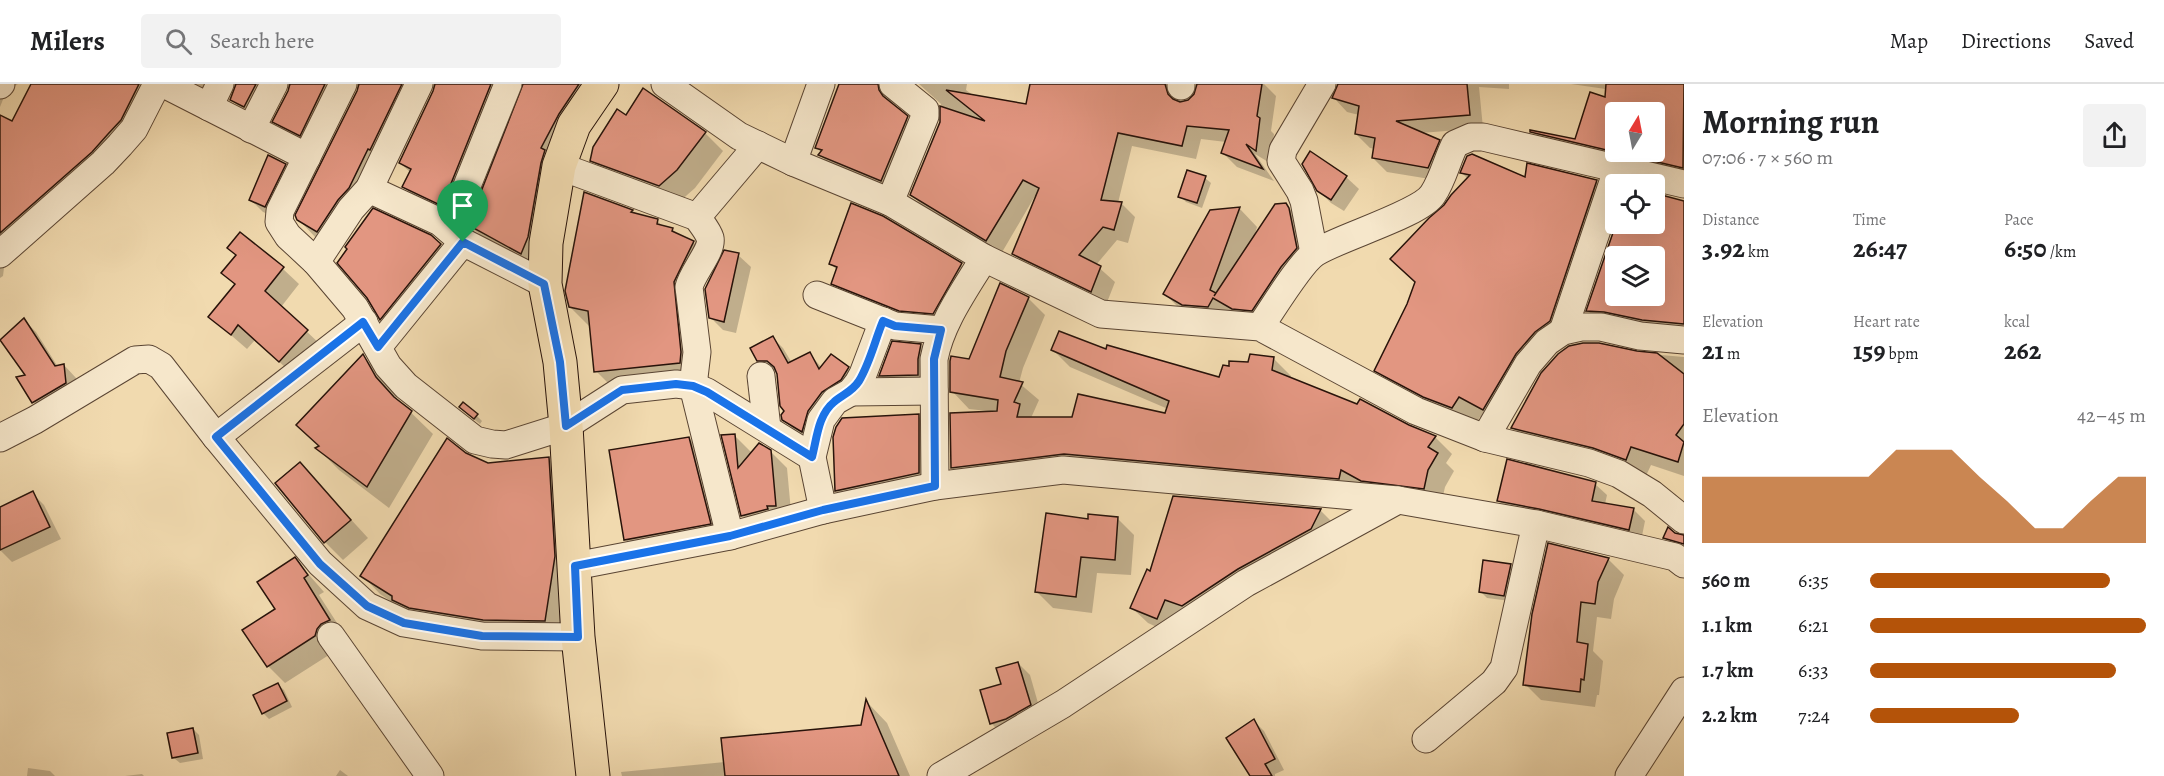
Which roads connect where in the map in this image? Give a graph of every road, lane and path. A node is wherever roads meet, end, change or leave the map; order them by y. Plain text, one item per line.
1 (157, 84) edge
2 (164, 84) edge
3 (274, 84) edge
4 (343, 84) edge
5 (419, 84) edge
6 (508, 84) edge
7 (602, 84) edge
8 (665, 84) edge
9 (821, 84) edge
10 (893, 84) edge
11 (1322, 84) edge
12 (214, 96) edge
13 (251, 129) junction
14 (758, 146) junction
15 (306, 157) junction
16 (793, 162) junction
17 (559, 166) junction
18 (1617, 170) junction
19 (1684, 184) edge
20 (369, 189) junction
21 (890, 202) junction
22 (697, 217) junction
23 (456, 235) junction
24 (0, 254) edge
25 (1314, 254) junction
26 (984, 258) junction
27 (316, 262) junction
28 (544, 284) junction
29 (817, 295) dead end
30 (883, 321) junction
31 (363, 322) junction
32 (1260, 327) junction
33 (941, 330) junction
34 (1563, 331) junction
35 (1684, 340) edge
36 (378, 347) junction
37 (761, 376) dead end
38 (693, 386) junction
39 (850, 392) junction
40 (934, 392) junction
41 (566, 426) junction
42 (767, 428) junction
43 (216, 437) junction
44 (0, 438) edge
45 (1485, 438) junction
46 (812, 457) junction
47 (935, 486) junction
48 (1398, 500) junction
49 (823, 510) junction
50 (1684, 520) edge
51 (1536, 524) junction
52 (730, 536) junction
53 (1684, 564) edge
54 (575, 566) junction
55 (331, 636) dead end
56 (578, 637) junction
57 (1684, 691) edge
58 (1426, 739) dead end
59 (430, 776) edge
60 (593, 776) edge
61 (941, 776) edge
62 (1629, 776) edge

1 - 24 street
2 - 12 street
3 - 13 street
4 - 15 street
5 - 20 street
6 - 23 street
7 - 17 main road
8 - 14 street
9 - 16 street
10 - 21 street
11 - 25 street
12 - 13 street
13 - 15 street
14 - 16 street
14 - 22 street
15 - 27 street
16 - 21 street
17 - 22 street
17 - 28 main road
18 - 19 street
18 - 25 street
18 - 34 street
20 - 23 street
20 - 27 street
21 - 26 street
22 - 38 street
23 - 28 street
23 - 36 street
25 - 32 street
26 - 32 street
26 - 33 street
27 - 31 street
28 - 41 main road
29 - 30 street
30 - 33 street
30 - 39 street
31 - 36 street
31 - 43 street
32 - 45 street
33 - 40 street
34 - 35 street
34 - 45 street
36 - 41 street
37 - 42 street
38 - 41 street
38 - 42 street
38 - 52 street
39 - 40 street
39 - 46 street
40 - 47 street
41 - 54 main road
42 - 46 street
43 - 44 street
43 - 56 street
45 - 50 street
46 - 49 street
47 - 48 street
47 - 49 street
48 - 51 street
48 - 61 street
49 - 52 street
51 - 53 street
51 - 58 street
52 - 54 street
54 - 56 main road
55 - 59 street
56 - 60 main road
57 - 62 street

